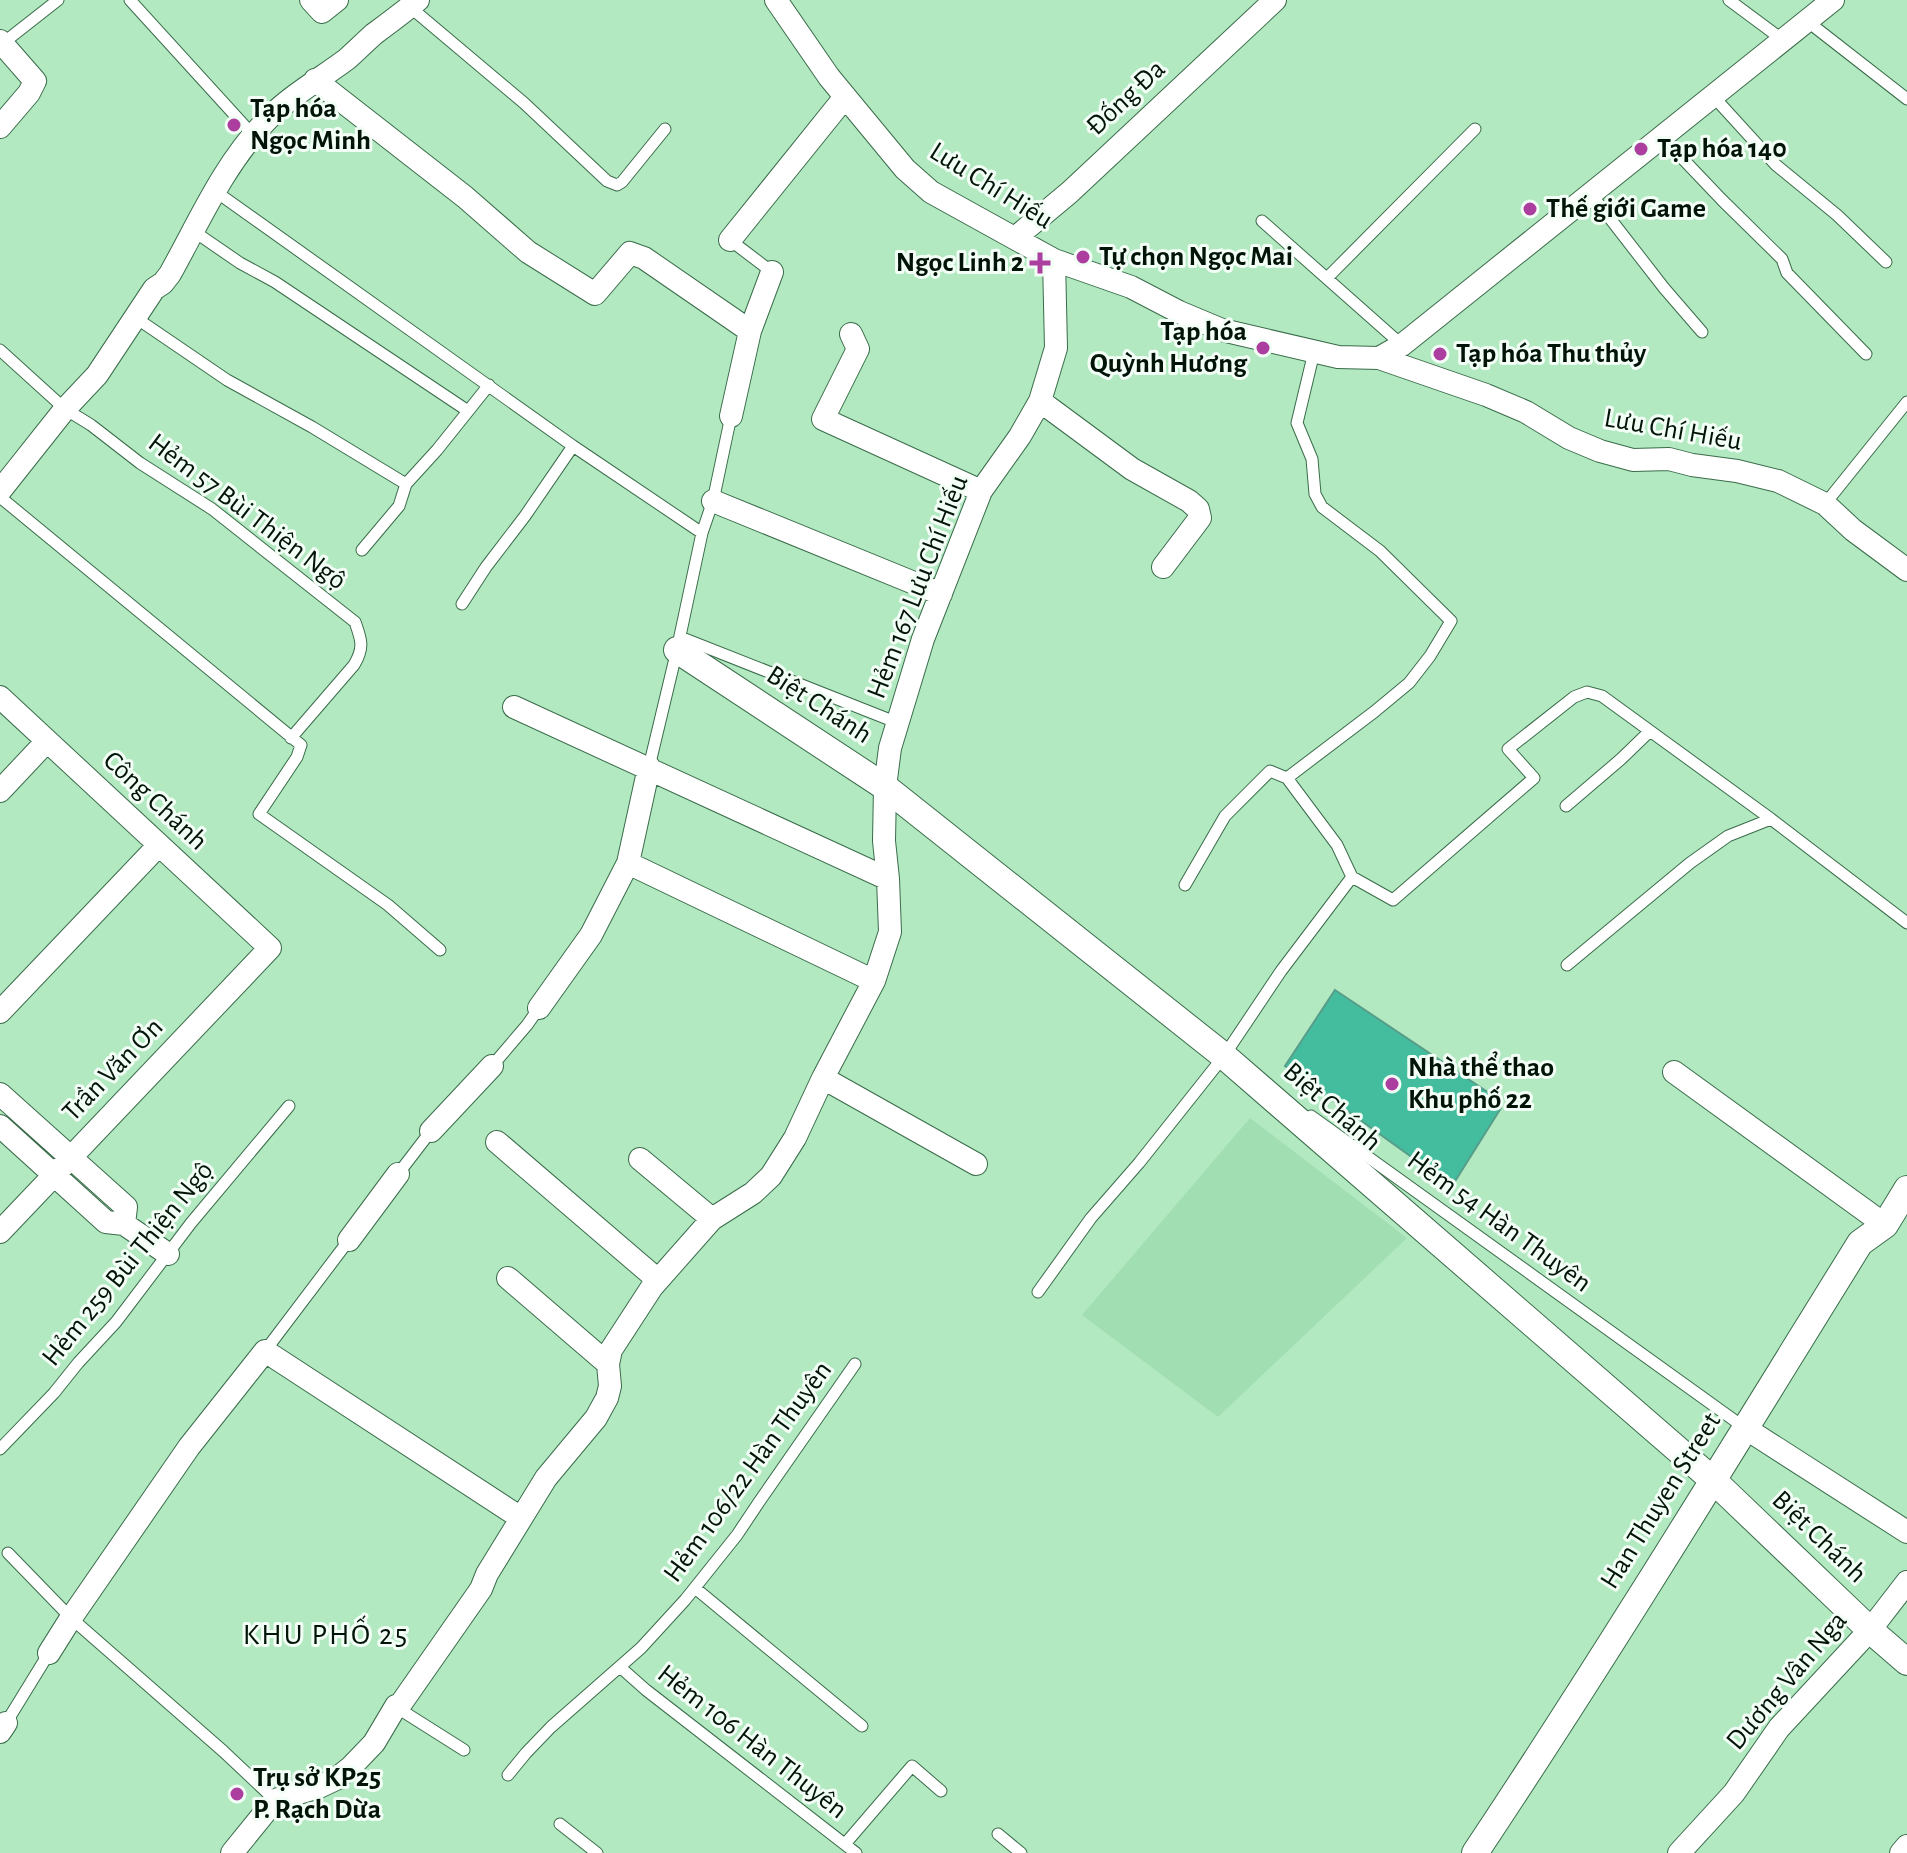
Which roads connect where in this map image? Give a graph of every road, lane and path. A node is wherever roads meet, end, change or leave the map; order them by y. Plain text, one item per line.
1 (58, 0) edge
2 (130, 0) edge
3 (311, 0) edge
4 (337, 0) edge
5 (776, 0) edge
6 (1275, 0) edge
7 (1729, 0) edge
8 (1833, 0) edge
9 (414, 3) edge
10 (1807, 21) junction
11 (1783, 40) junction
12 (1, 43) edge
13 (315, 80) junction
14 (1713, 96) junction
15 (845, 97) junction
16 (1907, 99) edge
17 (0, 127) edge
18 (665, 129) dead end
19 (1475, 129) dead end
20 (253, 135) junction
21 (1662, 137) junction
22 (215, 191) junction
23 (1591, 194) junction
24 (1262, 221) dead end
25 (192, 230) junction
26 (1015, 238) junction
27 (730, 240) joint
28 (1054, 260) junction
29 (1886, 262) dead end
30 (772, 272) joint
31 (1327, 278) junction
32 (136, 318) junction
33 (750, 331) junction
34 (1702, 332) dead end
35 (851, 334) dead end
36 (1402, 345) junction
37 (0, 350) edge
38 (1314, 352) junction
39 (1866, 354) dead end
40 (1379, 358) junction
41 (489, 385) junction
42 (1040, 401) junction
43 (1907, 402) edge
44 (65, 409) junction
45 (468, 411) junction
46 (731, 416) joint
47 (573, 446) junction
48 (406, 484) junction
49 (981, 491) junction
50 (0, 494) edge
51 (713, 501) junction
52 (1825, 504) junction
53 (702, 533) junction
54 (362, 550) dead end
55 (1163, 567) dead end
56 (1907, 570) edge
57 (941, 594) junction
58 (462, 604) dead end
59 (678, 643) junction
60 (0, 697) edge
61 (514, 707) dead end
62 (898, 723) junction
63 (1650, 731) junction
64 (291, 738) junction
65 (47, 741) junction
66 (649, 767) junction
67 (1287, 778) junction
68 (885, 787) junction
69 (0, 791) edge
70 (1566, 806) dead end
71 (1771, 819) junction
72 (159, 845) junction
73 (628, 863) junction
74 (1352, 877) junction
75 (888, 879) junction
76 (1185, 885) dead end
77 (1907, 923) edge
78 (270, 948) joint
79 (440, 950) dead end
80 (1567, 965) dead end
81 (874, 981) junction
82 (539, 1008) joint
83 (0, 1012) edge
84 (1224, 1056) junction
85 (492, 1066) joint
86 (1674, 1072) dead end
87 (823, 1078) junction
88 (0, 1094) edge
89 (289, 1106) dead end
90 (0, 1126) edge
91 (431, 1131) joint
92 (497, 1142) dead end
93 (71, 1158) junction
94 (640, 1159) dead end
95 (976, 1164) dead end
96 (398, 1174) joint
97 (54, 1175) junction
98 (1907, 1189) edge
99 (712, 1219) junction
100 (124, 1224) junction
101 (1885, 1225) junction
102 (0, 1232) edge
103 (349, 1240) joint
104 (168, 1254) junction
105 (508, 1278) dead end
106 (658, 1280) junction
107 (1038, 1292) dead end
108 (265, 1351) junction
109 (608, 1364) junction
110 (855, 1364) dead end
111 (1745, 1428) junction
112 (0, 1449) edge
113 (1714, 1481) junction
114 (521, 1518) junction
115 (1907, 1532) edge
116 (8, 1553) dead end
117 (1907, 1582) edge
118 (695, 1588) junction
119 (71, 1618) junction
120 (1870, 1630) junction
121 (49, 1653) joint
122 (1907, 1662) edge
123 (620, 1667) junction
124 (396, 1706) junction
125 (862, 1726) dead end
126 (3, 1728) edge
127 (464, 1750) dead end
128 (508, 1775) dead end
129 (941, 1791) dead end
130 (275, 1800) junction
131 (560, 1824) dead end
132 (998, 1834) dead end
133 (845, 1844) junction
134 (1907, 1846) edge
135 (232, 1853) edge
136 (597, 1853) edge
137 (856, 1853) edge
138 (1021, 1853) edge
139 (1475, 1853) edge
140 (1679, 1853) edge
141 (1901, 1853) edge

1 - 12 lane
2 - 20 lane
3 - 4 street
5 - 15 street, Lưu Chí Hiếu
6 - 26 street, Đống Đa
7 - 11 lane
8 - 10 street
9 - 13 street
9 - 18 lane
10 - 11 street
10 - 16 lane
11 - 14 street
12 - 17 street
13 - 20 street
13 - 33 street
14 - 21 street
14 - 29 lane
15 - 26 street, Lưu Chí Hiếu
15 - 27 street
19 - 31 lane
20 - 22 street
21 - 23 street
21 - 39 lane
22 - 25 street
22 - 41 lane
23 - 34 lane
23 - 36 street
24 - 31 lane
25 - 32 street
25 - 45 lane
26 - 28 street, Lưu Chí Hiếu
27 - 30 lane
28 - 38 street, Lưu Chí Hiếu
28 - 42 street, Hẻm 167 Lưu Chí Hiếu
30 - 33 street
31 - 36 lane
32 - 44 street
32 - 48 lane
33 - 46 street
35 - 49 street
36 - 40 street
37 - 44 lane, Hẻm 57 Bùi Thiện Ngộ
38 - 40 street, Lưu Chí Hiếu
38 - 67 lane
40 - 52 street, Lưu Chí Hiếu
41 - 45 lane
41 - 47 lane
42 - 49 street, Hẻm 167 Lưu Chí Hiếu
42 - 55 street
43 - 52 lane
44 - 50 street
44 - 64 lane, Hẻm 57 Bùi Thiện Ngộ
45 - 48 lane
46 - 51 lane
47 - 53 lane
47 - 58 lane
48 - 54 lane
49 - 57 street, Hẻm 167 Lưu Chí Hiếu
50 - 64 lane
51 - 53 lane
51 - 57 street
52 - 56 street, Lưu Chí Hiếu
53 - 59 lane
57 - 62 street, Hẻm 167 Lưu Chí Hiếu
59 - 62 lane
59 - 66 lane
59 - 68 street, Biệt Chánh
60 - 65 street, Công Chánh
61 - 66 street
62 - 68 street, Hẻm 167 Lưu Chí Hiếu
63 - 70 lane
63 - 71 lane
63 - 74 lane
64 - 79 lane
65 - 69 street
65 - 72 street, Công Chánh
66 - 73 street
66 - 75 street
67 - 74 lane
67 - 76 lane
68 - 75 street, Hẻm 167 Lưu Chí Hiếu
68 - 84 street, Biệt Chánh
71 - 77 lane
71 - 80 lane
72 - 78 street, Công Chánh
72 - 83 street
73 - 81 street
73 - 82 street
74 - 84 lane
75 - 81 street, Hẻm 167 Lưu Chí Hiếu
78 - 93 street, Trần Văn Ơn
81 - 87 street, Hẻm 167 Lưu Chí Hiếu
82 - 85 lane
84 - 107 lane
84 - 111 lane, Hẻm 54 Hàn Thuyên
84 - 113 street, Biệt Chánh
85 - 91 street
86 - 101 street
87 - 95 street
87 - 99 street, Hẻm 167 Lưu Chí Hiếu
88 - 93 street
89 - 104 lane, Hẻm 259 Bùi Thiện Ngộ
90 - 97 street
91 - 96 lane
92 - 106 street
93 - 97 street, Trần Văn Ơn
93 - 100 street
94 - 99 street
96 - 103 street
97 - 100 street
97 - 102 street, Trần Văn Ơn
98 - 101 street, Han Thuyen Street
99 - 106 street, Hẻm 167 Lưu Chí Hiếu
100 - 104 street
101 - 111 street, Han Thuyen Street
103 - 108 lane
104 - 112 lane, Hẻm 259 Bùi Thiện Ngộ
105 - 109 street
106 - 109 street, Hẻm 167 Lưu Chí Hiếu
108 - 114 street
108 - 119 street
109 - 114 street, Hẻm 167 Lưu Chí Hiếu
110 - 118 lane, Hẻm 106/22 Hàn Thuyên
111 - 113 street, Han Thuyen Street
111 - 115 street
113 - 120 street, Biệt Chánh
113 - 139 street, Han Thuyen Street
114 - 124 street, Hẻm 167 Lưu Chí Hiếu
116 - 119 lane
117 - 120 street, Dương Vân Nga
118 - 123 lane, Hẻm 106/22 Hàn Thuyên
118 - 125 lane
119 - 121 street
119 - 130 lane
120 - 122 street, Biệt Chánh
120 - 140 street, Dương Vân Nga
121 - 126 lane
123 - 128 lane, Hẻm 106/22 Hàn Thuyên
123 - 133 lane, Hẻm 106 Hàn Thuyên
124 - 127 lane
124 - 130 street, Hẻm 167 Lưu Chí Hiếu
129 - 133 lane
130 - 135 street
131 - 136 lane
132 - 138 lane
133 - 137 lane, Hẻm 106 Hàn Thuyên
134 - 141 street

